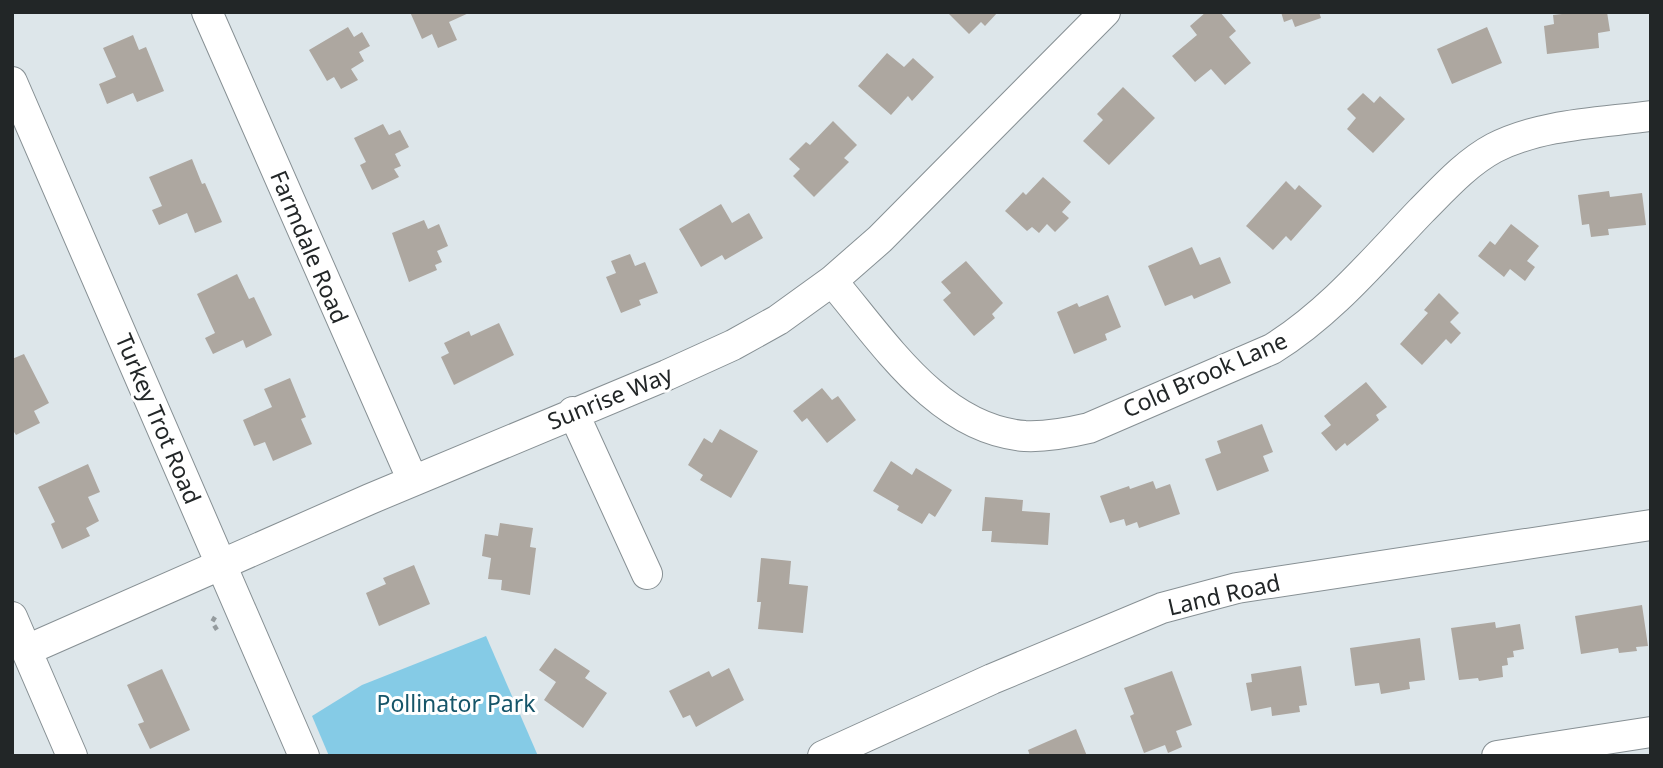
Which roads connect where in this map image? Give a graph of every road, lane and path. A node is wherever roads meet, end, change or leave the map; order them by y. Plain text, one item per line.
1 (1105, 12) edge
2 (209, 13) edge
3 (12, 82) edge
4 (1651, 116) edge
5 (832, 281) junction
6 (573, 412) junction
7 (413, 481) junction
8 (1651, 525) edge
9 (221, 564) junction
10 (647, 575) dead end
11 (12, 617) edge
12 (27, 650) junction
13 (1651, 732) edge
14 (72, 756) edge
15 (304, 756) edge
16 (824, 756) edge
17 (1497, 756) edge

1 - 5 street, Sunrise Way
2 - 7 street, Farmdale Road
3 - 9 street, Turkey Trot Road
4 - 5 street, Cold Brook Lane
5 - 6 street, Sunrise Way
6 - 7 street, Sunrise Way
6 - 10 street
7 - 9 street, Sunrise Way
8 - 16 street, Land Road
9 - 12 street, Sunrise Way
9 - 15 street, Turkey Trot Road
11 - 12 street
12 - 14 street
13 - 17 street

